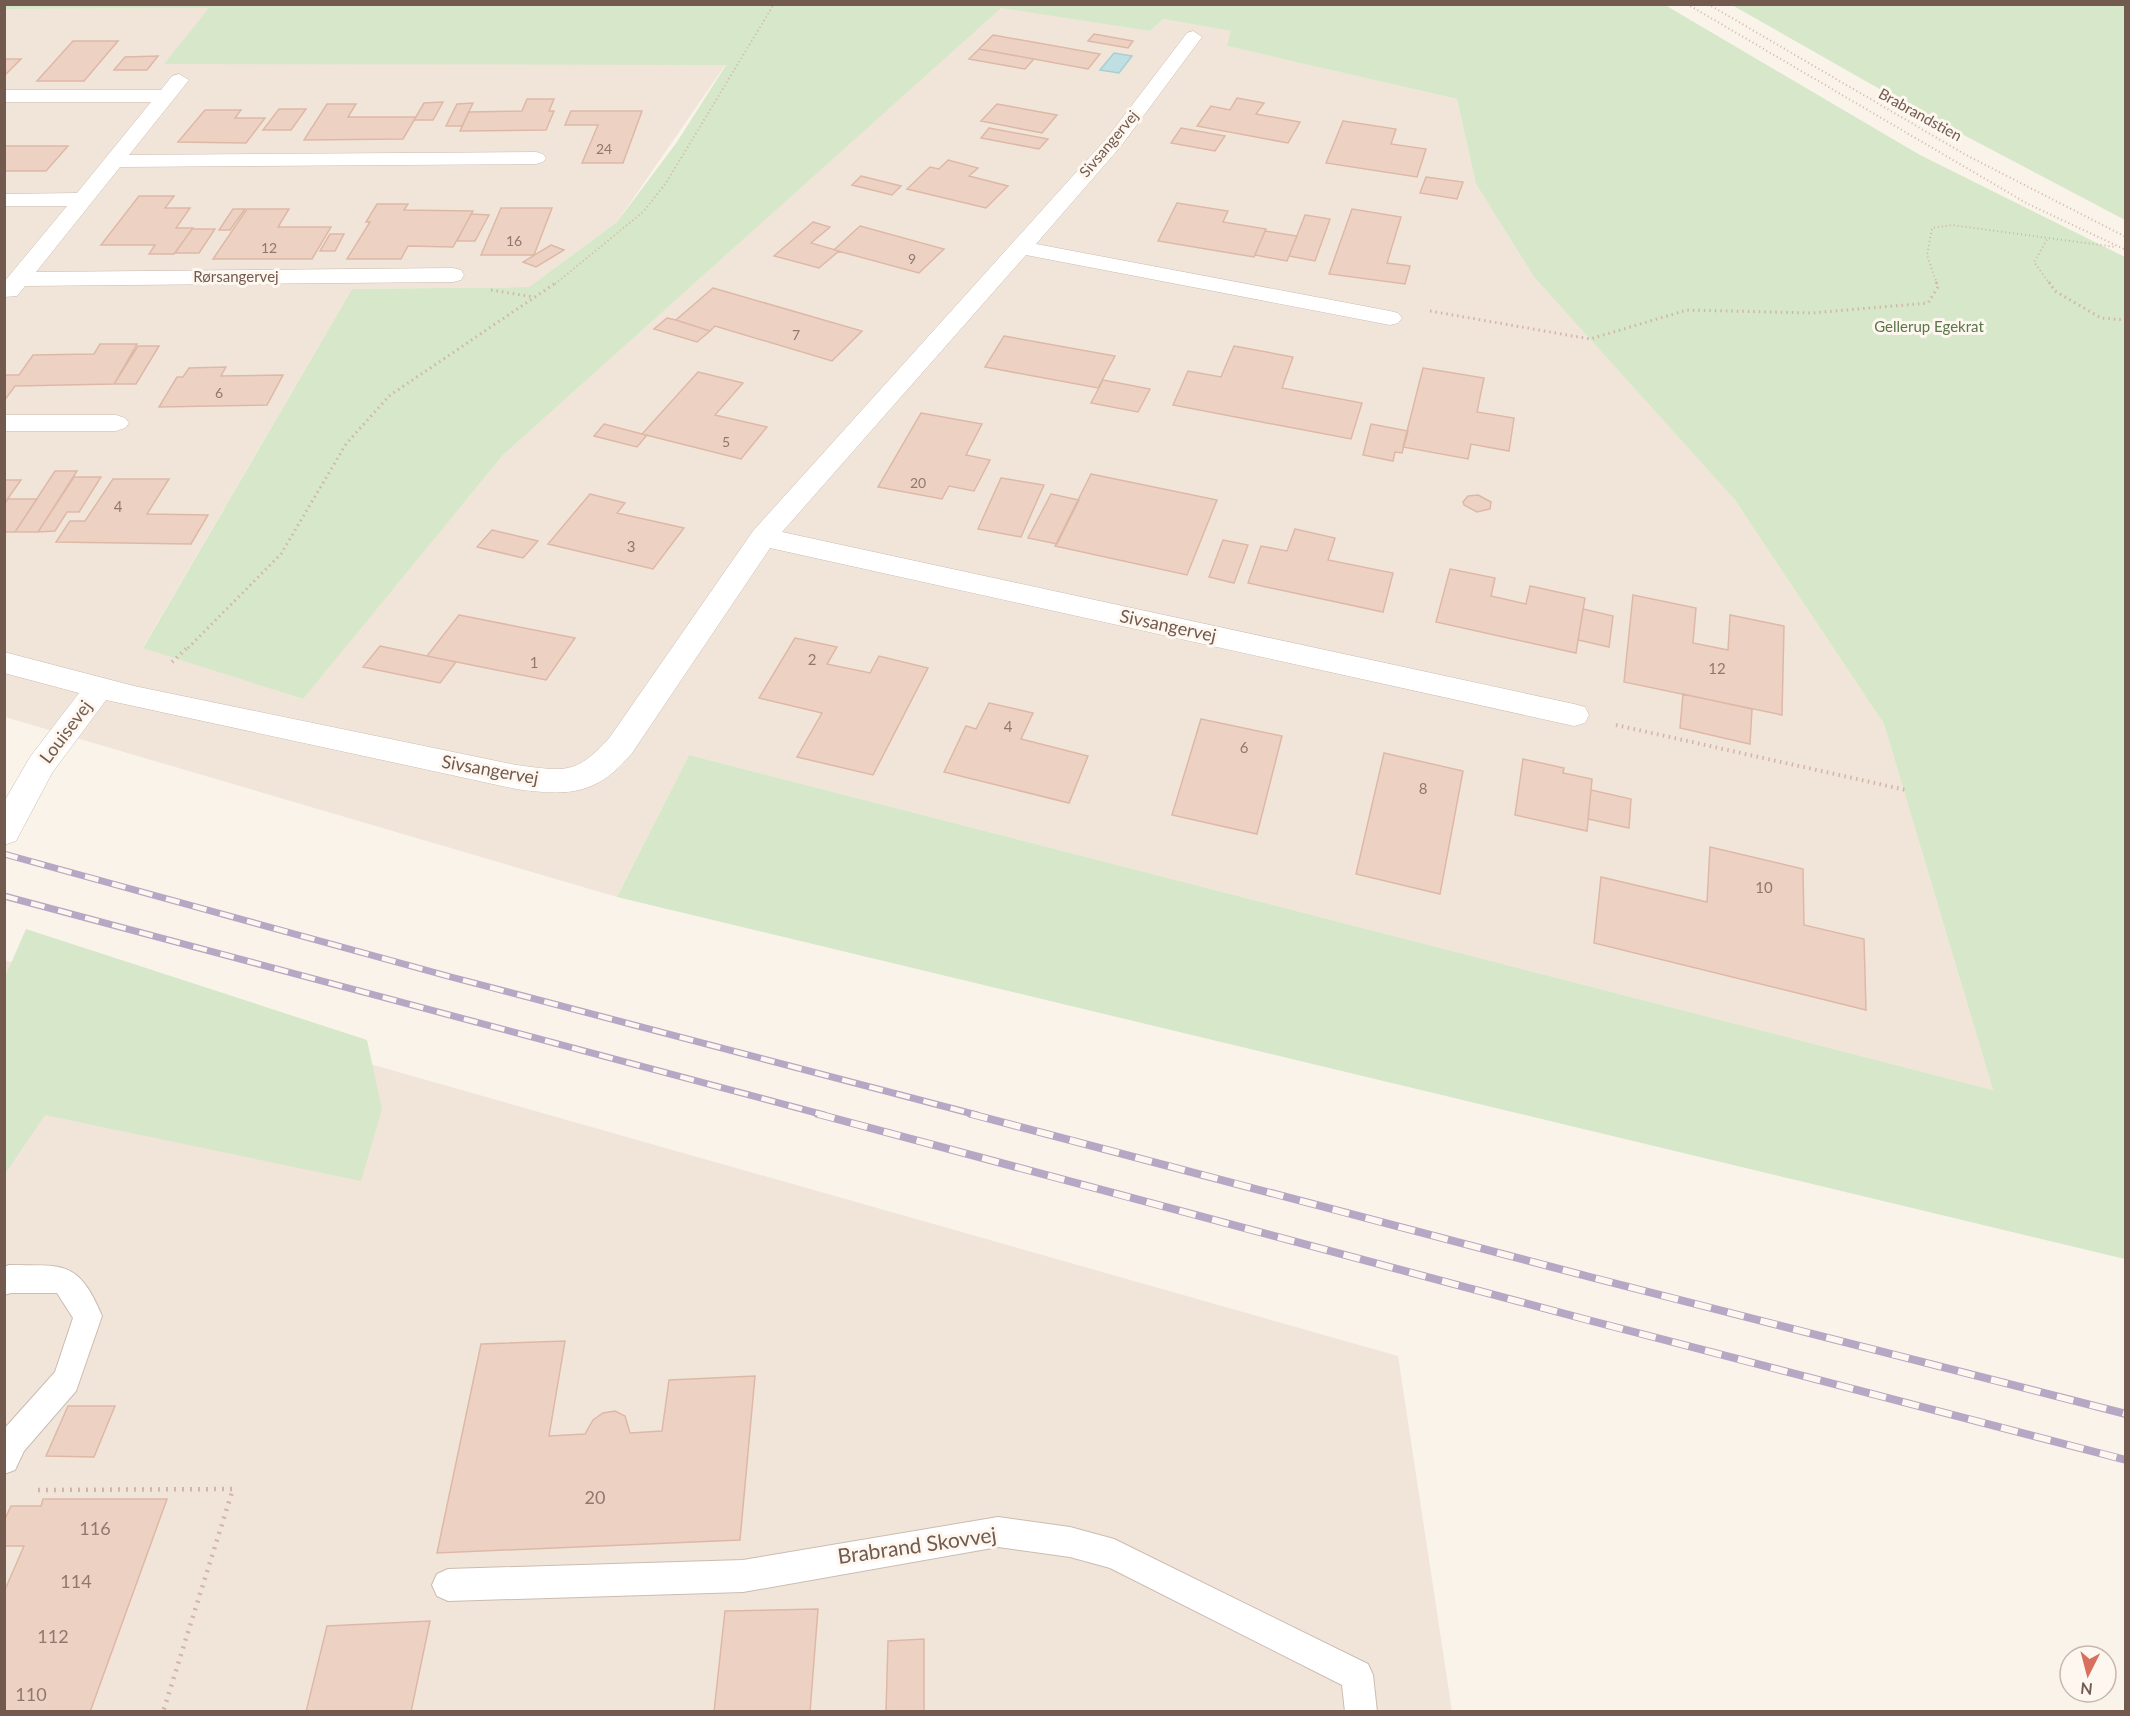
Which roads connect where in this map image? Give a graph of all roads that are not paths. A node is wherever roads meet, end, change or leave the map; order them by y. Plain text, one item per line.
1 (1193, 36) dead end
2 (4, 96) edge
3 (536, 158) dead end
4 (114, 161) junction
5 (83, 199) junction
6 (4, 200) edge
7 (1019, 247) junction
8 (453, 275) dead end
9 (19, 279) junction
10 (4, 297) edge
11 (1390, 318) road end
12 (4, 423) edge
13 (116, 423) dead end
14 (763, 537) junction
15 (4, 662) edge
16 (99, 688) junction
17 (1574, 715) road end
18 (4, 832) edge
19 (4, 1282) edge
20 (4, 1459) edge
21 (448, 1585) dead end
22 (1361, 1712) edge

1 - 7 street, Sivsangervej
2 - 4 street
3 - 4 street
4 - 5 street
5 - 6 street
5 - 9 street
7 - 11 street
7 - 14 street, Sivsangervej
8 - 9 street, Rørsangervej
9 - 10 street
12 - 13 street
14 - 16 street, Sivsangervej
14 - 17 street, Sivsangervej
15 - 16 street, Louisevej
16 - 18 street, Louisevej
19 - 20 lane
21 - 22 lane, Brabrand Skovvej

